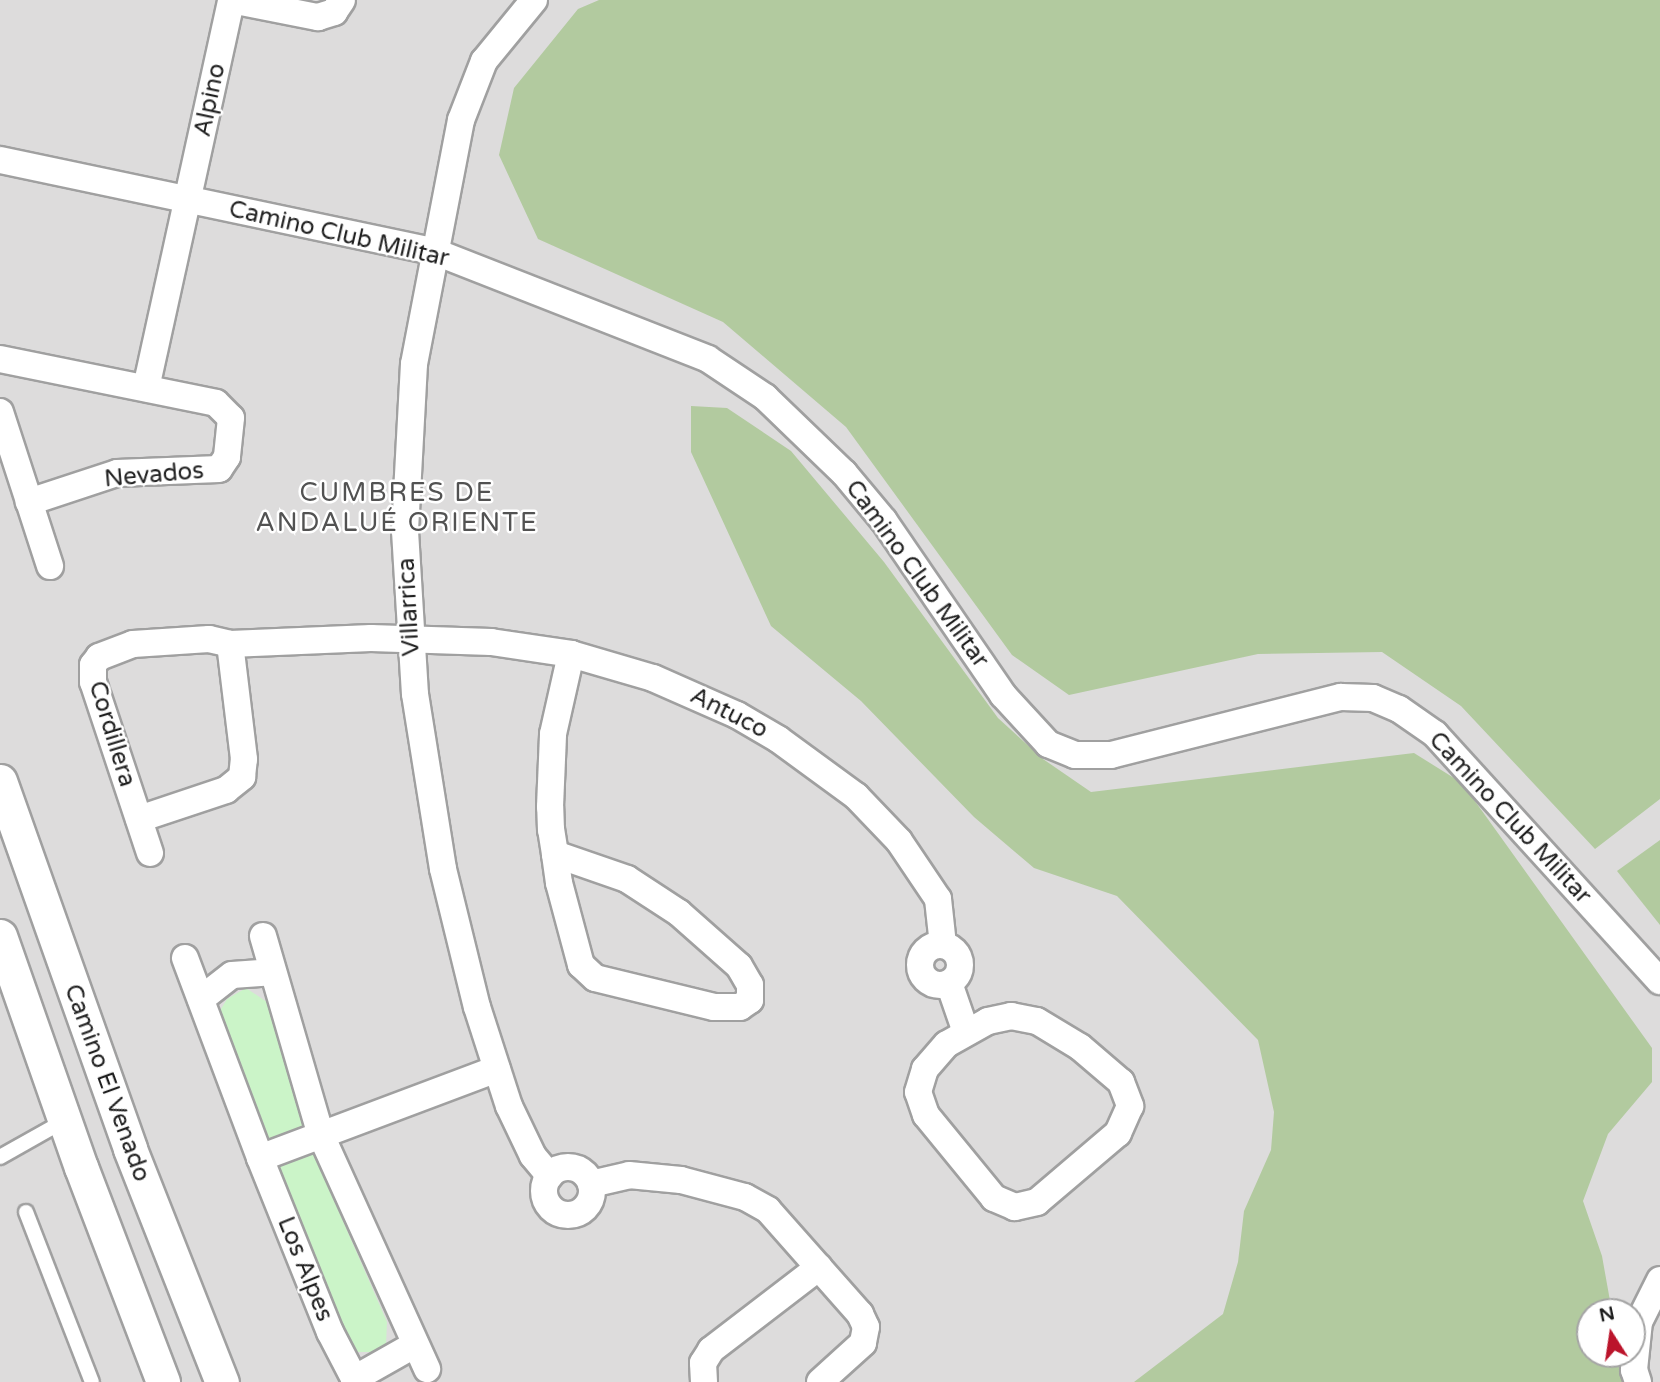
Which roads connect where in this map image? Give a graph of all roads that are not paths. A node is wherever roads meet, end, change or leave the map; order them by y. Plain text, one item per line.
1 (231, 0) edge
2 (342, 0) edge
3 (534, 0) edge
4 (0, 160) edge
5 (186, 199) junction
6 (433, 251) junction
7 (0, 359) edge
8 (146, 388) junction
9 (0, 412) edge
10 (30, 502) junction
11 (50, 566) dead end
12 (410, 640) junction
13 (230, 644) junction
14 (571, 654) junction
15 (0, 781) edge
16 (139, 819) junction
17 (150, 853) dead end
18 (555, 854) junction
19 (0, 936) edge
20 (263, 936) dead end
21 (185, 958) dead end
22 (271, 972) junction
23 (1660, 981) edge
24 (201, 999) junction
25 (966, 1032) junction
26 (496, 1069) junction
27 (64, 1121) junction
28 (321, 1135) junction
29 (130, 1149) junction
30 (0, 1157) edge
31 (260, 1158) junction
32 (81, 1167) junction
33 (550, 1175) junction
34 (591, 1184) junction
35 (26, 1212) dead end
36 (819, 1267) junction
37 (1660, 1280) edge
38 (414, 1345) junction
39 (427, 1369) dead end
40 (355, 1380) edge
41 (92, 1382) edge
42 (163, 1382) edge
43 (222, 1382) edge
44 (704, 1382) edge
45 (820, 1382) edge
46 (1638, 1382) edge

1 - 2 street
1 - 5 street, Alpino
3 - 6 street, Villarrica
4 - 5 street, Camino Club Militar
5 - 6 street, Camino Club Militar
5 - 8 street
6 - 12 street, Villarrica
6 - 23 street, Camino Club Militar
7 - 8 street, Nevados
8 - 10 street, Nevados
9 - 10 street
10 - 11 street
12 - 13 street, Cordillera
12 - 14 street, Antuco
12 - 26 street, Villarrica
13 - 16 street, Cordillera
13 - 16 street, Cordillera
14 - 18 street
14 - 25 street, Antuco
15 - 29 street, Camino El Venado
16 - 17 street, Cordillera
18 - 18 street
19 - 27 street
20 - 22 street
21 - 24 street, Los Alpes
22 - 24 street
22 - 28 street
24 - 31 street, Los Alpes
25 - 25 street
26 - 28 street
26 - 33 street, Villarrica
27 - 30 lane
27 - 32 street
28 - 31 street
28 - 38 street
29 - 32 street
29 - 43 street, Camino El Venado
31 - 40 street, Los Alpes
32 - 42 street
33 - 34 street
33 - 34 street
34 - 36 street
35 - 41 lane
36 - 44 street
36 - 45 street
37 - 46 street
38 - 39 street
38 - 40 street, Los Alpes

